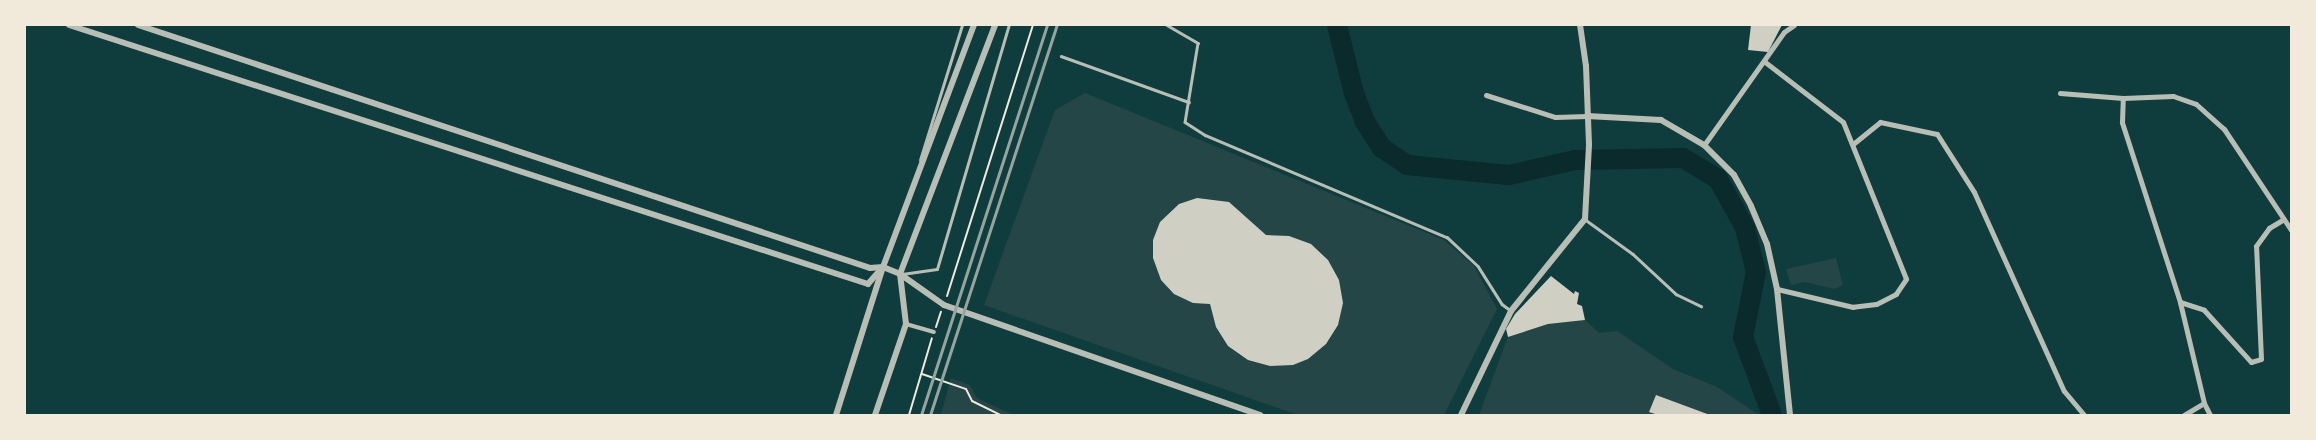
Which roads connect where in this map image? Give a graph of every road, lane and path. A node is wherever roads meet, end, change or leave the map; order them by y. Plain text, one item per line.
1 (69, 25) edge
2 (138, 25) edge
3 (962, 25) edge
4 (974, 25) edge
5 (994, 25) edge
6 (1009, 25) edge
7 (1033, 25) edge
8 (1167, 25) edge
9 (1580, 25) edge
10 (1794, 25) edge
11 (1061, 56) dead end
12 (1765, 62) junction
13 (2060, 93) dead end
14 (1486, 95) dead end
15 (2124, 98) junction
16 (1190, 102) junction
17 (1588, 116) junction
18 (1853, 144) junction
19 (1704, 145) junction
20 (1585, 219) junction
21 (2284, 219) junction
22 (2291, 230) edge
23 (883, 267) junction
24 (900, 274) junction
25 (1777, 289) junction
26 (2180, 302) junction
27 (944, 305) junction
28 (1701, 306) dead end
29 (1511, 311) junction
30 (906, 324) junction
31 (934, 332) junction
32 (922, 374) junction
33 (2204, 404) junction
34 (836, 415) edge
35 (875, 415) edge
36 (909, 415) edge
37 (1002, 415) edge
38 (1260, 415) edge
39 (1461, 415) edge
40 (1790, 415) edge
41 (2084, 415) edge
42 (2184, 415) edge
43 (2210, 415) edge

1 - 23 street
2 - 23 street
3 - 23 lane
4 - 23 street
5 - 24 street
6 - 24 lane
7 - 27 path
8 - 16 lane
9 - 17 street
10 - 12 street
11 - 16 lane
12 - 18 street
12 - 19 street
13 - 15 street
14 - 17 street
15 - 21 street
15 - 26 street
16 - 29 lane
17 - 19 street
17 - 20 street
18 - 25 street
18 - 41 street
19 - 25 street
20 - 28 lane
20 - 29 street
21 - 22 street
21 - 26 street
23 - 24 street
23 - 34 street
24 - 27 street
24 - 30 street
25 - 40 street
26 - 33 street
27 - 31 path
27 - 38 street
29 - 39 street
30 - 31 street
30 - 35 street
31 - 32 path
32 - 36 path
32 - 37 path
33 - 42 street
33 - 43 street

